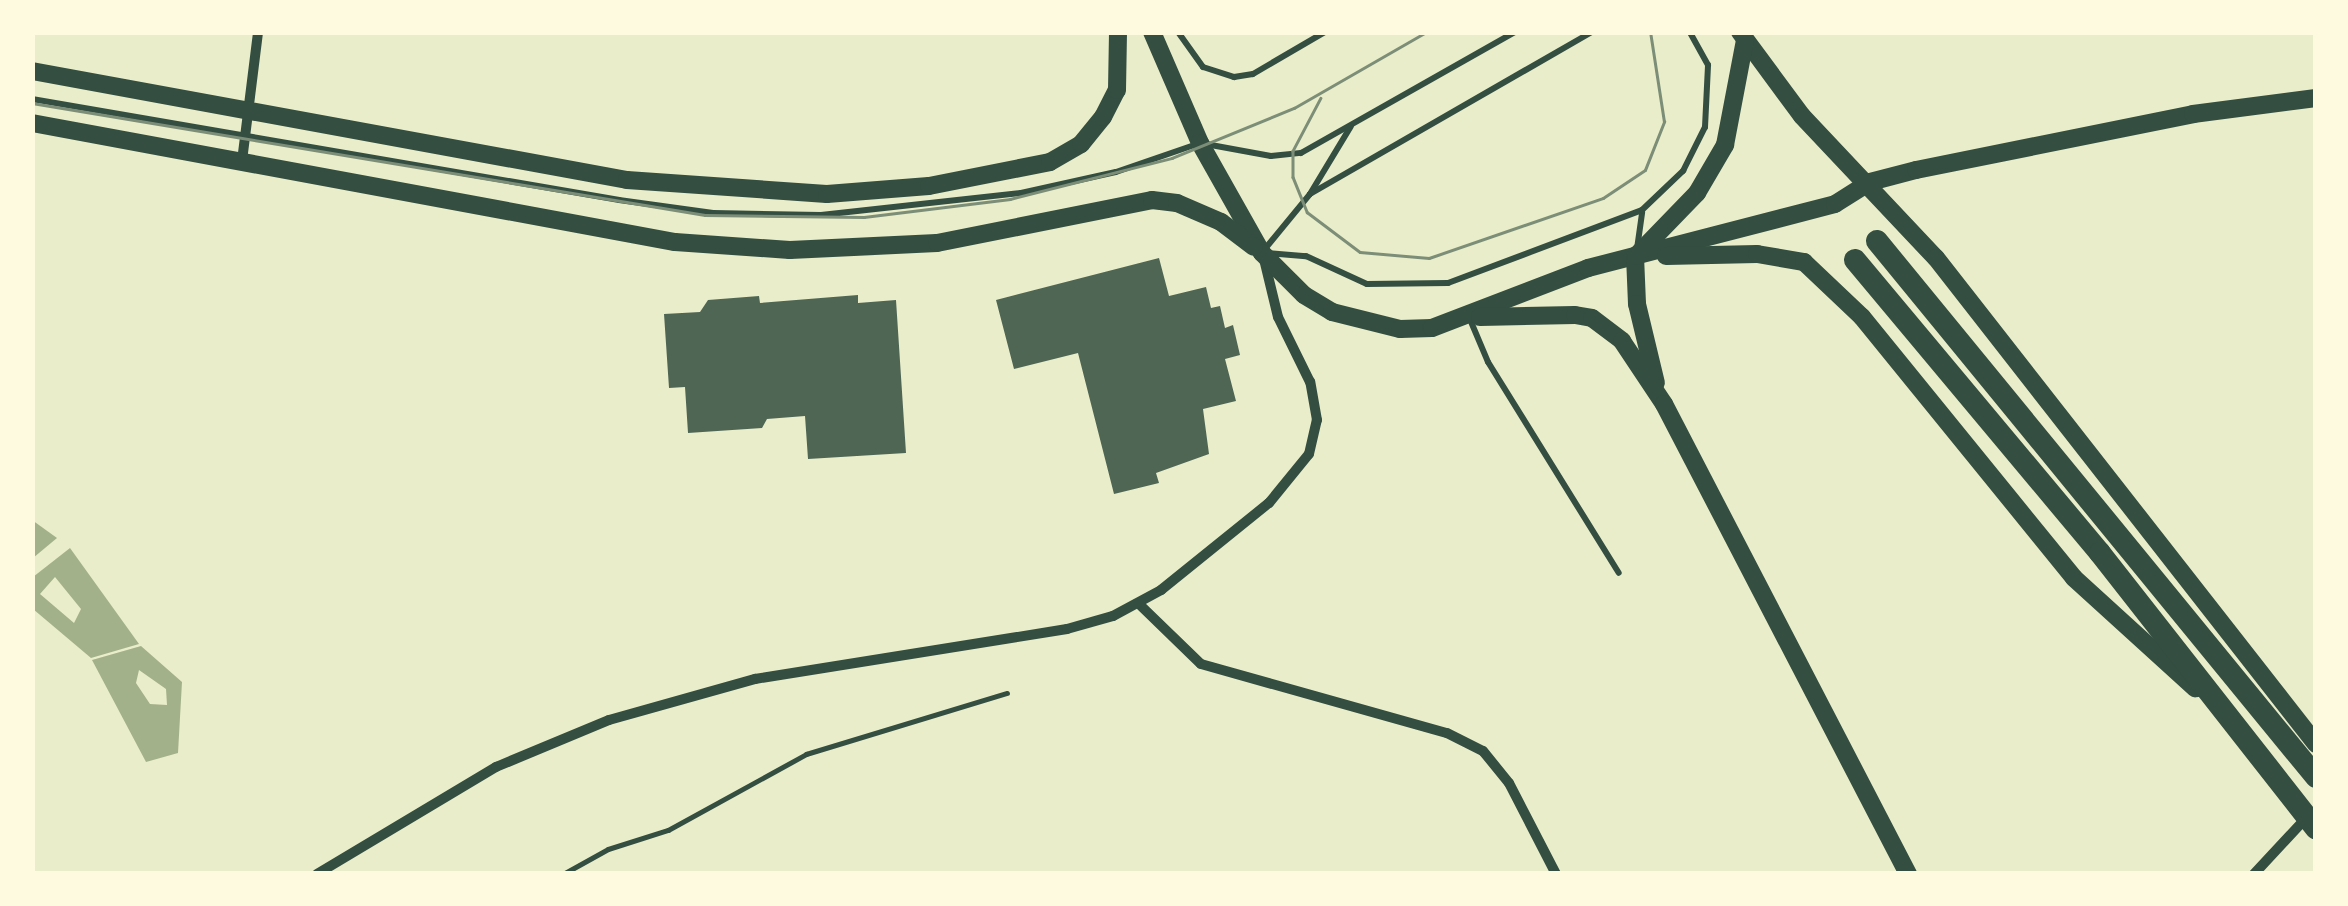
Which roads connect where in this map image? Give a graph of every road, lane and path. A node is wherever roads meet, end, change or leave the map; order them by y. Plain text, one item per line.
1 (258, 32) edge
2 (1118, 32) edge
3 (1152, 32) edge
4 (1178, 32) edge
5 (1325, 32) edge
6 (1515, 32) edge
7 (1592, 32) edge
8 (1690, 32) edge
9 (1740, 35) edge
10 (32, 71) edge
11 (2316, 98) edge
12 (32, 99) edge
13 (248, 112) junction
14 (32, 123) edge
15 (1352, 124) junction
16 (245, 137) junction
17 (1200, 143) junction
18 (242, 161) junction
19 (1870, 182) junction
20 (1310, 194) junction
21 (1642, 210) junction
22 (1877, 241) dead end
23 (1262, 253) junction
24 (1636, 256) junction
25 (1855, 260) dead end
26 (1469, 317) junction
27 (1660, 396) junction
28 (1620, 573) dead end
29 (1139, 604) junction
30 (1007, 693) dead end
31 (2234, 727) junction
32 (2316, 744) edge
33 (2316, 777) edge
34 (2311, 823) edge
35 (317, 874) edge
36 (563, 874) edge
37 (1556, 874) edge
38 (1908, 874) edge
39 (2254, 874) edge

1 - 13 street
2 - 13 street
3 - 17 street
4 - 5 lane
6 - 15 lane
7 - 20 lane
8 - 21 lane
9 - 19 street
9 - 24 street
10 - 13 street
11 - 19 street
12 - 16 lane
13 - 16 street
14 - 18 street
15 - 17 lane
15 - 20 lane
16 - 17 lane
16 - 18 street
17 - 23 street
18 - 23 street
19 - 24 street
19 - 32 street
20 - 23 lane
21 - 23 lane
21 - 24 lane
22 - 33 main road
23 - 26 street
23 - 29 street
24 - 26 street
24 - 27 street
24 - 31 street
25 - 31 main road
26 - 27 street
26 - 28 lane
27 - 38 street
29 - 35 street
29 - 37 street
30 - 36 path
31 - 34 main road
34 - 39 street

